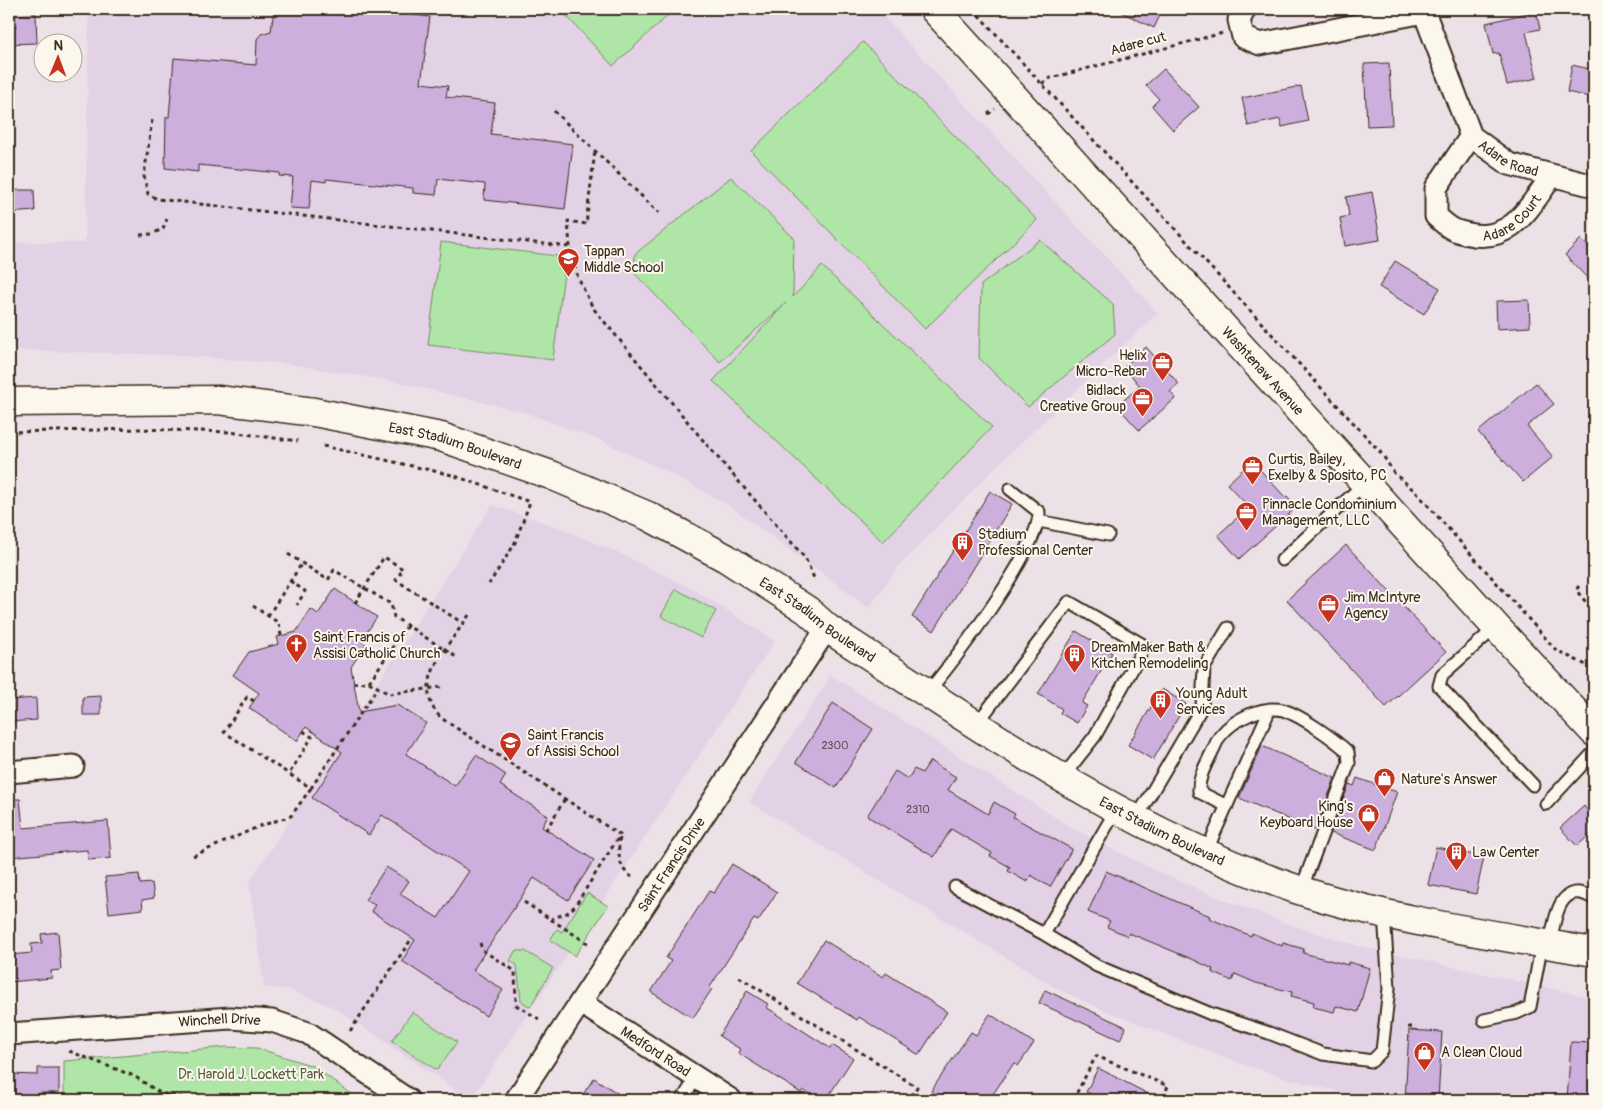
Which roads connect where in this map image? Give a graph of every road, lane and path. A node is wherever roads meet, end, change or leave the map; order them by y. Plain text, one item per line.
1 (934, 9) edge
2 (973, 9) edge
3 (1245, 9) edge
4 (1424, 10) edge
5 (1243, 37) junction
6 (1042, 84) junction
7 (995, 109) dead end
8 (554, 112) dead end
9 (988, 114) dead end
10 (152, 120) dead end
11 (1471, 136) junction
12 (595, 150) junction
13 (1552, 176) junction
14 (1594, 186) edge
15 (658, 213) dead end
16 (167, 219) dead end
17 (140, 235) dead end
18 (570, 247) junction
19 (9, 402) edge
20 (9, 432) edge
21 (298, 441) dead end
22 (323, 446) dead end
23 (1365, 483) junction
24 (1010, 489) dead end
25 (1039, 521) junction
26 (1108, 534) dead end
27 (288, 554) dead end
28 (1282, 560) dead end
29 (302, 563) junction
30 (814, 578) dead end
31 (290, 581) junction
32 (490, 584) dead end
33 (1579, 586) dead end
34 (364, 588) junction
35 (355, 603) dead end
36 (297, 605) dead end
37 (254, 606) dead end
38 (268, 616) junction
39 (469, 616) dead end
40 (464, 624) junction
41 (407, 626) junction
42 (1591, 626) dead end
43 (1496, 627) junction
44 (827, 628) junction
45 (1228, 628) dead end
46 (281, 636) dead end
47 (446, 650) junction
48 (456, 657) dead end
49 (1594, 669) edge
50 (369, 682) junction
51 (353, 683) dead end
52 (378, 687) junction
53 (441, 687) dead end
54 (428, 689) junction
55 (926, 694) junction
56 (254, 701) dead end
57 (1270, 709) junction
58 (976, 725) junction
59 (303, 731) dead end
60 (1594, 732) edge
61 (1594, 752) edge
62 (73, 766) dead end
63 (9, 772) edge
64 (289, 774) junction
65 (1062, 778) junction
66 (1533, 785) dead end
67 (311, 788) junction
68 (566, 799) junction
69 (1546, 804) dead end
70 (1227, 806) junction
71 (1126, 815) junction
72 (546, 830) dead end
73 (620, 835) junction
74 (1206, 852) junction
75 (193, 856) dead end
76 (632, 877) dead end
77 (955, 887) dead end
78 (1301, 890) junction
79 (1594, 898) edge
80 (524, 902) dead end
81 (1384, 912) junction
82 (551, 919) junction
83 (1044, 934) junction
84 (412, 938) dead end
85 (480, 943) dead end
86 (588, 944) dead end
87 (1546, 944) junction
88 (1594, 952) edge
89 (739, 977) dead end
90 (581, 1003) junction
91 (539, 1019) dead end
92 (1484, 1020) dead end
93 (1408, 1027) dead end
94 (1413, 1028) dead end
95 (350, 1031) dead end
96 (9, 1034) edge
97 (64, 1050) dead end
98 (696, 1078) junction
99 (160, 1093) junction
100 (155, 1100) edge
101 (193, 1100) edge
102 (408, 1100) edge
103 (516, 1100) edge
104 (682, 1100) edge
105 (730, 1100) edge
106 (922, 1100) edge
107 (1073, 1100) edge
108 (1162, 1100) edge

1 - 23 main road, Washtenaw Avenue
2 - 6 path
3 - 5 street
4 - 5 street
4 - 11 street, Adare Road
5 - 6 path, Adare cut
6 - 49 path
7 - 9 path
8 - 12 path
10 - 18 path
11 - 13 street, Adare Road
11 - 13 street, Adare Court
12 - 15 path
12 - 18 path
13 - 14 street, Adare Road
16 - 17 path
18 - 30 path
19 - 44 main road, East Stadium Boulevard
20 - 21 path
22 - 32 path
23 - 28 lane
23 - 43 main road, Washtenaw Avenue
24 - 25 lane
25 - 26 lane
25 - 55 lane
27 - 29 path
29 - 31 path
29 - 34 path
31 - 36 path
31 - 38 path
33 - 42 path
34 - 35 path
34 - 40 path
34 - 41 path
37 - 38 path
38 - 46 path
39 - 40 path
40 - 47 path
41 - 47 path
41 - 50 path
43 - 60 main road, Washtenaw Avenue
43 - 66 lane
44 - 55 main road, East Stadium Boulevard
44 - 90 street, Saint Francis Drive
45 - 71 lane
47 - 48 path
47 - 54 path
50 - 51 path
50 - 52 path
52 - 54 path
52 - 67 path
53 - 54 path
54 - 68 path
55 - 58 main road, East Stadium Boulevard
56 - 64 path
57 - 70 lane
57 - 70 lane
57 - 78 lane
58 - 65 main road, East Stadium Boulevard
58 - 65 lane
59 - 64 path
61 - 69 lane
62 - 63 street
64 - 67 path
65 - 71 main road, East Stadium Boulevard
67 - 75 path
68 - 72 path
68 - 73 path
70 - 74 lane
71 - 74 main road, East Stadium Boulevard
71 - 83 lane
73 - 76 path
73 - 82 path
74 - 78 main road, East Stadium Boulevard
77 - 83 lane
78 - 81 main road, East Stadium Boulevard
79 - 87 lane
80 - 82 path
81 - 83 lane
81 - 87 main road, East Stadium Boulevard
82 - 86 path
84 - 95 path
85 - 91 path
87 - 88 main road, East Stadium Boulevard
87 - 92 lane
89 - 106 path
90 - 98 street, Medford Road
90 - 103 street, Saint Francis Drive
93 - 94 path
96 - 102 street, Winchell Drive
97 - 99 path
98 - 104 lane
98 - 105 street, Medford Road
99 - 100 path
99 - 101 path
107 - 108 path

